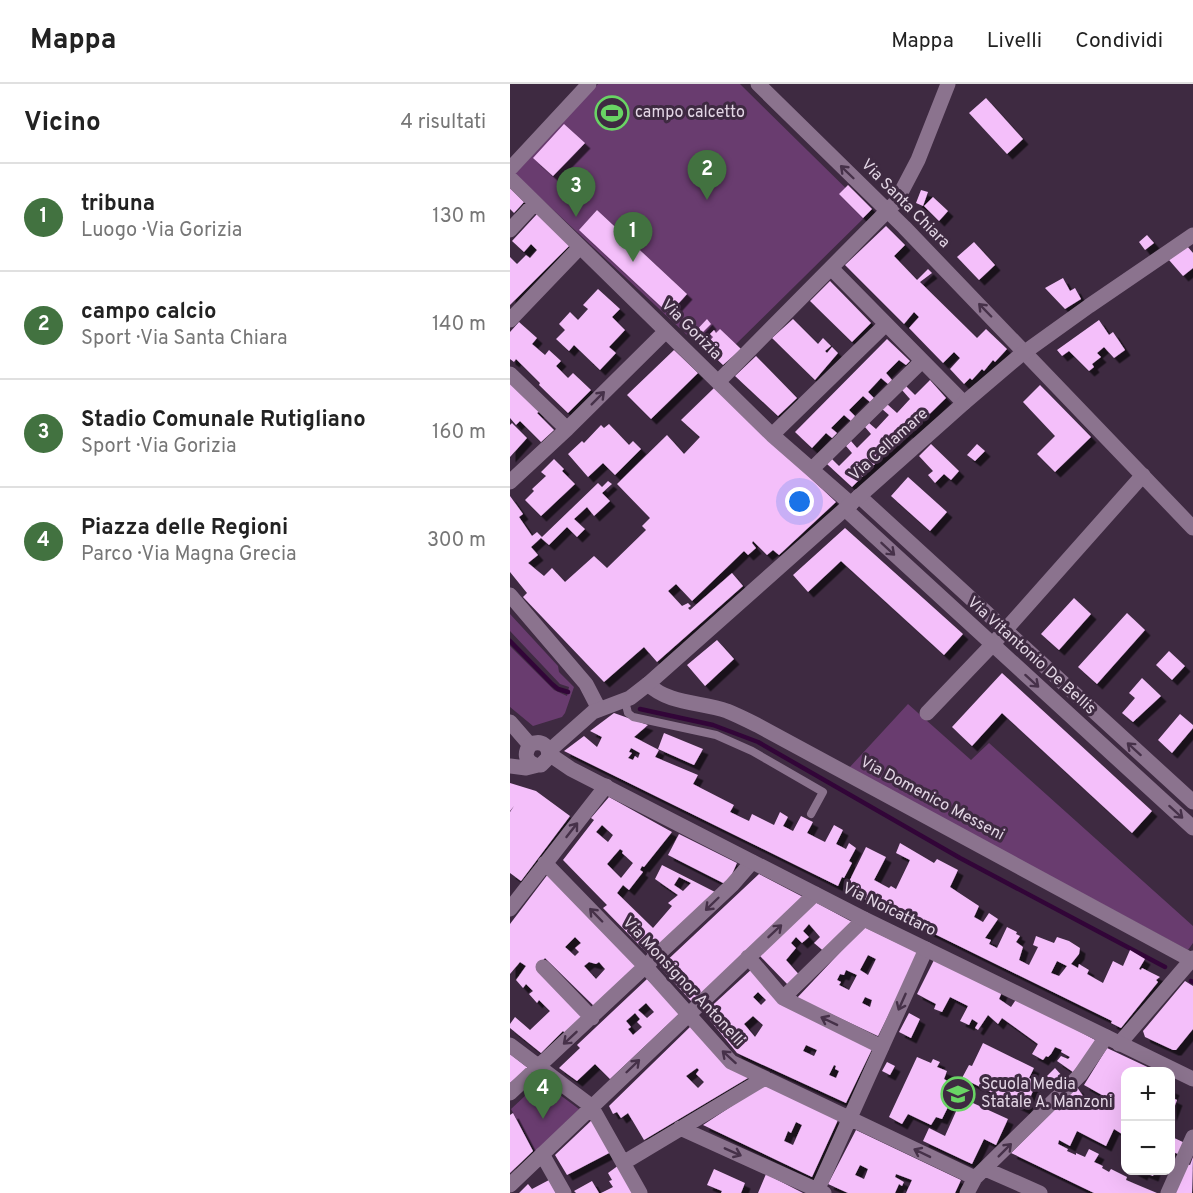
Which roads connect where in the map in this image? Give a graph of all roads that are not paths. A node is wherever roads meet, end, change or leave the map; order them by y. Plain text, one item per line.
1 (589, 84) edge
2 (758, 84) edge
3 (948, 84) edge
4 (510, 169) edge
5 (510, 178) edge
6 (536, 203) junction
7 (887, 211) junction
8 (510, 230) edge
9 (1193, 235) edge
10 (580, 247) junction
11 (831, 268) junction
12 (510, 320) edge
13 (886, 324) junction
14 (666, 331) junction
15 (1026, 351) junction
16 (922, 361) junction
17 (510, 374) edge
18 (718, 382) junction
19 (964, 403) junction
20 (567, 429) junction
21 (772, 435) junction
22 (812, 469) junction
23 (1143, 475) junction
24 (510, 482) edge
25 (851, 503) junction
26 (1193, 528) edge
27 (510, 596) edge
28 (1004, 630) junction
29 (992, 645) junction
30 (648, 684) junction
31 (625, 701) junction
32 (599, 709) junction
33 (927, 714) dead end
34 (510, 722) edge
35 (538, 753) junction
36 (510, 757) edge
37 (510, 766) edge
38 (606, 786) junction
39 (1193, 802) edge
40 (811, 814) dead end
41 (1193, 828) edge
42 (752, 862) junction
43 (545, 863) junction
44 (815, 894) junction
45 (510, 909) edge
46 (864, 919) junction
47 (926, 949) junction
48 (748, 957) junction
49 (1192, 960) edge
50 (543, 967) dead end
51 (646, 967) junction
52 (783, 999) junction
53 (688, 1014) junction
54 (592, 1017) junction
55 (1112, 1041) junction
56 (510, 1045) edge
57 (882, 1047) junction
58 (539, 1068) junction
59 (765, 1078) junction
60 (1193, 1079) edge
61 (510, 1093) edge
62 (591, 1106) junction
63 (850, 1118) junction
64 (680, 1128) junction
65 (1193, 1137) edge
66 (542, 1154) junction
67 (623, 1163) junction
68 (980, 1174) junction
69 (510, 1185) edge
70 (819, 1192) edge
71 (564, 1193) edge
72 (640, 1193) edge
73 (967, 1193) edge
74 (1040, 1193) edge
75 (1168, 1193) edge

1 - 4 street
7 -> 2 street, Via Santa Chiara
3 - 7 street
5 - 6 street, Via Gorizia
6 - 8 street
6 - 10 street, Via Gorizia
7 - 11 street
15 -> 7 street, Via Santa Chiara
9 - 15 street, Via Cellamare
10 - 12 street
10 - 14 street, Via Gorizia
11 - 13 street
11 - 18 street
13 - 16 street
13 - 21 street
14 - 18 street, Via Gorizia
20 -> 14 street
15 - 19 street, Via Cellamare
15 - 23 street, Via Santa Chiara
16 - 19 street
16 - 22 street
17 - 20 street
18 - 21 street, Via Gorizia
19 - 25 street, Via Cellamare
20 - 24 street
21 - 22 street, Via Gorizia
22 - 25 street, Via Gorizia
23 - 26 street, Via Santa Chiara
23 - 28 street
25 - 28 street
25 -> 29 street, Via Vitantonio De Bellis
25 - 30 street, Via Cellamare
27 - 32 street
28 - 29 street
39 -> 28 street
29 - 33 street
29 -> 41 street, Via Vitantonio De Bellis
30 - 31 street, Via Cellamare
30 - 49 street, Via Domenico Messeni
31 - 32 street, Via Cellamare
31 - 40 lane
32 - 35 street, Via Cellamare
34 - 35 street
35 - 36 street
35 - 37 street, Via Noicattaro
35 - 38 street, Via Noicattaro
38 - 42 street, Via Noicattaro
43 -> 38 street
42 - 44 street, Via Noicattaro
42 -> 51 street
43 - 45 street
51 -> 43 street, Via Monsignor Antonelli
44 - 46 street, Via Noicattaro
48 -> 44 street
46 - 47 street, Via Noicattaro
46 - 52 street
47 - 55 street, Via Noicattaro
47 -> 57 street
48 - 52 street
48 - 53 street
49 - 55 street
50 - 54 street
51 - 53 street, Via Monsignor Antonelli
51 - 54 street
57 -> 52 street
59 -> 53 street, Via Monsignor Antonelli
62 -> 53 street
54 -> 58 street
55 - 60 street, Via Noicattaro
68 -> 55 street
56 - 58 street
57 - 63 street
58 - 61 street
58 - 62 street
59 - 63 street, Via Monsignor Antonelli
59 - 64 street
62 - 66 street
62 - 67 street
68 -> 63 street, Via Monsignor Antonelli
63 - 70 street
64 - 67 street
64 -> 70 street
65 - 75 street
66 - 69 street
66 - 71 street
67 - 72 street
68 - 73 street
68 - 74 street, Via Monsignor Antonelli

